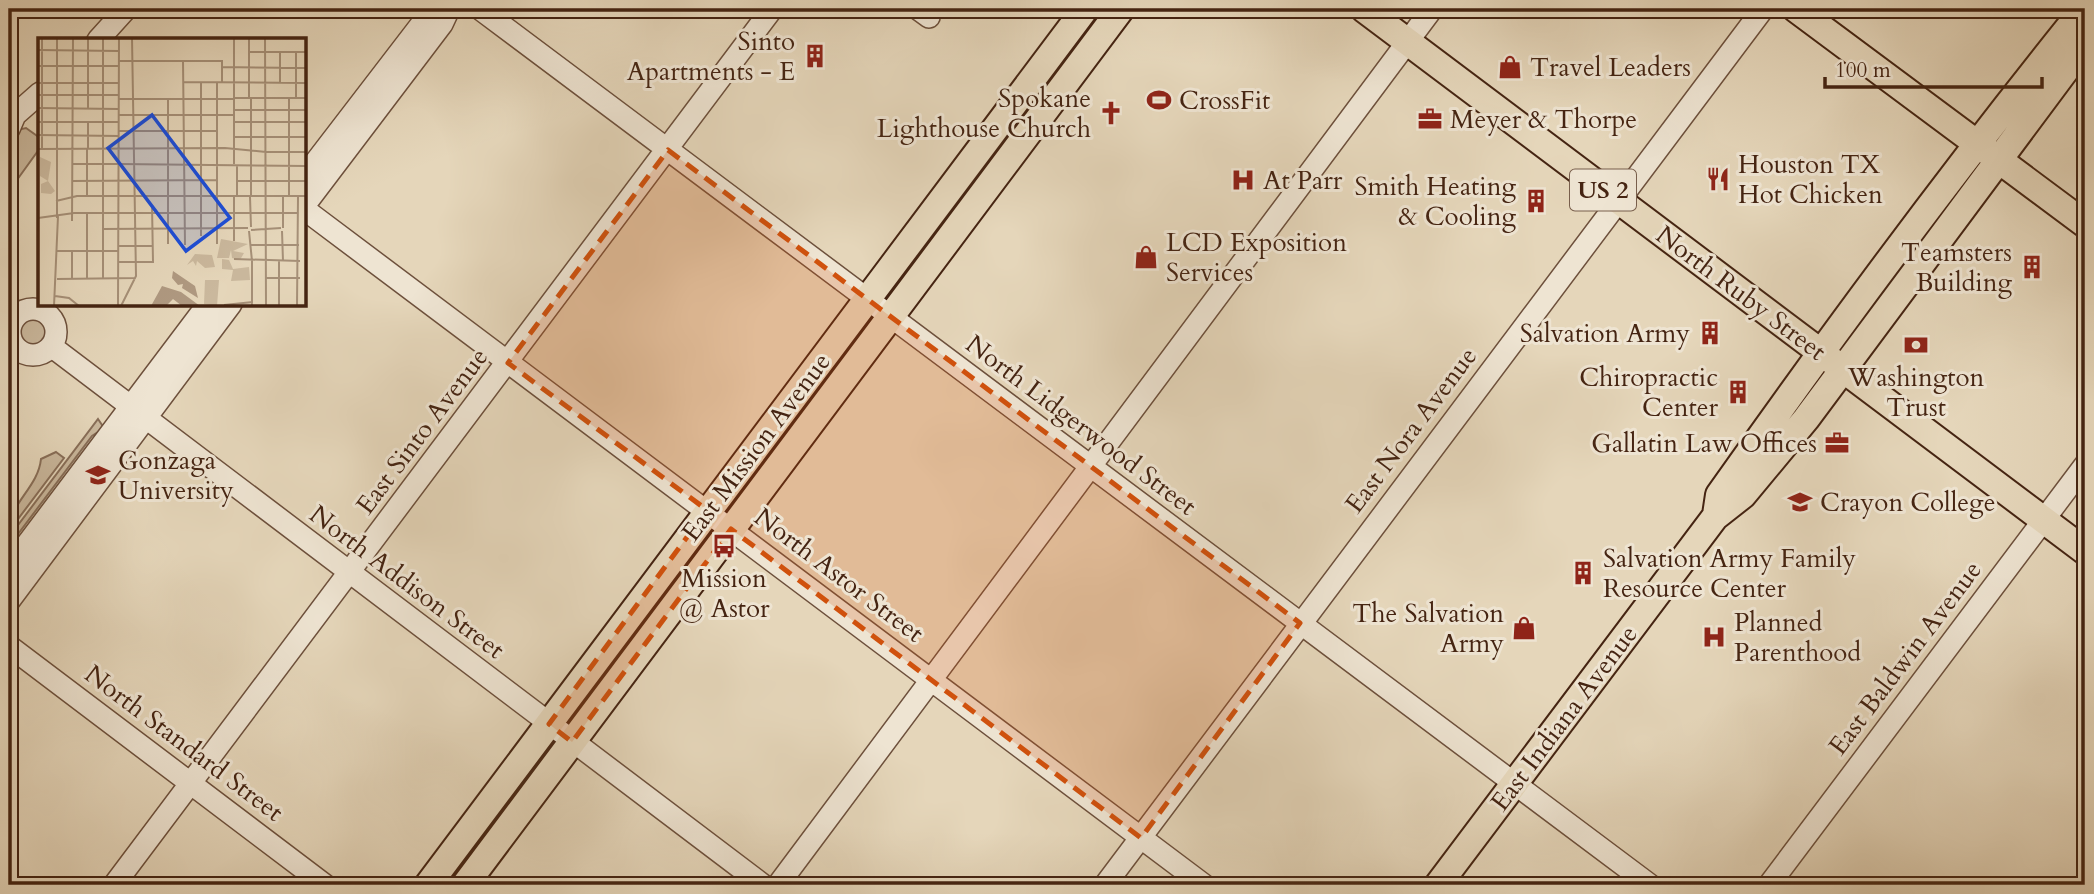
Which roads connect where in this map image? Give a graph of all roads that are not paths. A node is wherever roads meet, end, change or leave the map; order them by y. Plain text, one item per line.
1 (126, 9) edge
2 (433, 9) edge
3 (449, 9) edge
4 (480, 9) edge
5 (772, 9) edge
6 (1085, 9) edge
7 (1121, 9) edge
8 (1364, 9) edge
9 (1432, 9) edge
10 (1763, 9) edge
11 (1796, 9) edge
12 (2085, 16) edge
13 (100, 38) edge
14 (1407, 41) junction
15 (2085, 44) edge
16 (38, 95) edge
17 (9, 129) edge
18 (1977, 142) junction
19 (668, 150) junction
20 (2001, 160) junction
21 (306, 174) edge
22 (1619, 202) junction
23 (306, 205) edge
24 (306, 210) edge
25 (2085, 224) edge
26 (868, 300) junction
27 (207, 306) edge
28 (229, 306) edge
29 (890, 316) junction
30 (51, 346) dead end
31 (1819, 352) junction
32 (508, 363) junction
33 (1844, 370) junction
34 (139, 412) junction
35 (2085, 465) edge
36 (1090, 466) junction
37 (707, 510) junction
38 (1715, 517) junction
39 (2044, 520) junction
40 (731, 529) junction
41 (2085, 551) edge
42 (9, 568) edge
43 (350, 573) junction
44 (9, 601) edge
45 (1300, 623) junction
46 (9, 646) edge
47 (930, 679) junction
48 (549, 724) junction
49 (572, 741) junction
50 (192, 783) junction
51 (1514, 784) junction
52 (1141, 838) junction
53 (114, 885) edge
54 (326, 885) edge
55 (428, 885) edge
56 (465, 885) edge
57 (763, 885) edge
58 (778, 885) edge
59 (1105, 885) edge
60 (1204, 885) edge
61 (1438, 885) edge
62 (1650, 885) edge
63 (1769, 885) edge

1 - 13 street
2 - 21 street
3 - 23 street
4 - 19 street, North Lidgerwood Street
5 - 19 street, East Sinto Avenue
6 - 26 main road, East Mission Avenue
7 - 29 main road, East Mission Avenue
8 - 14 main road, North Ruby Street / US 2
9 - 14 street
10 - 22 street, East Nora Avenue
11 - 18 main road
12 - 18 main road, East Indiana Avenue
14 - 22 main road, North Ruby Street / US 2
14 - 36 street
15 - 20 main road, East Indiana Avenue
16 - 17 street
18 - 20 main road
18 - 31 main road, East Indiana Avenue
19 - 26 street, North Lidgerwood Street
19 - 32 street, East Sinto Avenue
20 - 25 main road
20 - 33 main road, East Indiana Avenue
22 - 31 main road, North Ruby Street / US 2
22 - 45 street, East Nora Avenue
24 - 32 street, North Astor Street
26 - 29 street, North Lidgerwood Street
26 - 37 main road, East Mission Avenue
27 - 34 street
28 - 34 street
29 - 36 street, North Lidgerwood Street
29 - 40 main road, East Mission Avenue
30 - 34 street, North Addison Street
31 - 33 main road, North Ruby Street / US 2
31 - 38 main road, East Indiana Avenue
32 - 37 street, North Astor Street
32 - 43 street, East Sinto Avenue
33 - 38 main road, East Indiana Avenue
33 - 39 main road, North Ruby Street / US 2
34 - 42 street
34 - 43 street, North Addison Street
34 - 44 street
35 - 39 street, East Baldwin Avenue
36 - 45 street, North Lidgerwood Street
36 - 47 street
37 - 40 street, North Astor Street
37 - 48 main road, East Mission Avenue
38 - 51 main road, East Indiana Avenue
39 - 41 main road, North Ruby Street / US 2
39 - 63 street, East Baldwin Avenue
40 - 47 street, North Astor Street
40 - 49 main road, East Mission Avenue
43 - 48 street, North Addison Street
43 - 50 street, East Sinto Avenue
45 - 51 street, North Lidgerwood Street
45 - 52 street, East Nora Avenue
46 - 50 street, North Standard Street
47 - 52 street, North Astor Street
47 - 58 street
48 - 49 street, North Addison Street
48 - 55 main road, East Mission Avenue
49 - 56 main road, East Mission Avenue
49 - 57 street, North Addison Street
50 - 53 street, East Sinto Avenue
50 - 54 street, North Standard Street
51 - 61 main road, East Indiana Avenue
51 - 62 street, North Lidgerwood Street
52 - 59 street, East Nora Avenue
52 - 60 street, North Astor Street

